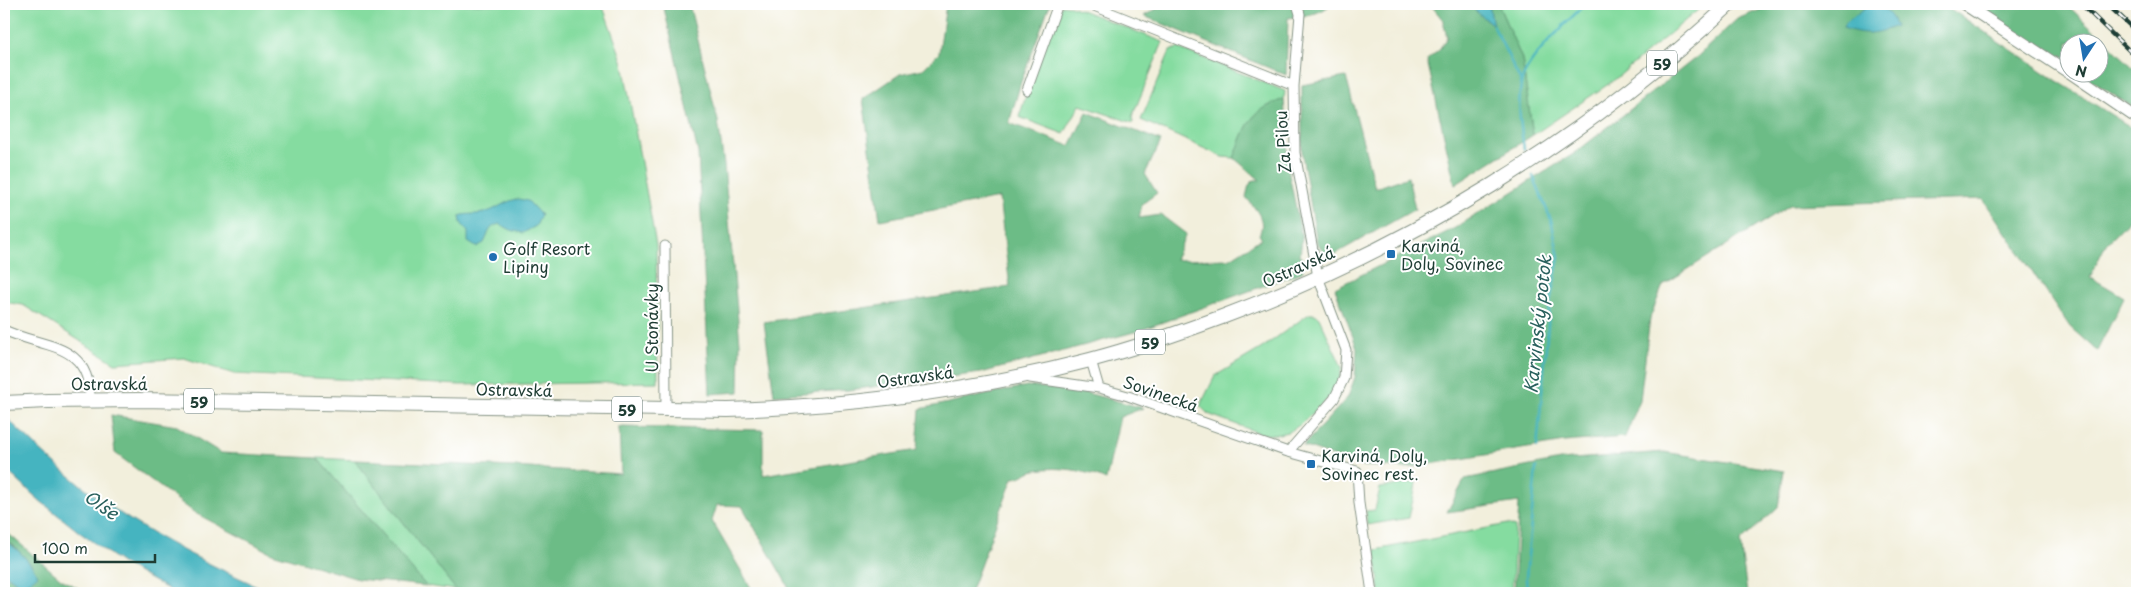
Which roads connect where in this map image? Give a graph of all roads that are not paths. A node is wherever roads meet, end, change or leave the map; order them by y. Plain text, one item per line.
1 (1058, 4) edge
2 (1089, 4) edge
3 (1297, 4) edge
4 (1730, 4) edge
5 (1964, 4) edge
6 (2058, 65) edge
7 (2084, 82) edge
8 (1294, 86) junction
9 (1027, 90) dead end
10 (2137, 118) edge
11 (666, 246) dead end
12 (1318, 277) junction
13 (4, 330) edge
14 (1091, 360) junction
15 (1020, 377) junction
16 (1099, 388) junction
17 (90, 400) junction
18 (4, 403) edge
19 (666, 410) junction
20 (1288, 452) junction
21 (1372, 593) edge

1 - 9 street
2 - 8 street
3 - 8 street, Za Pilou
4 - 12 main road, Ostravská / 59
5 - 6 street
7 - 10 street
8 - 12 street, Za Pilou
11 - 19 street, U Stonávky
12 - 14 main road, Ostravská / 59
12 - 20 street
13 - 17 street
14 - 15 main road, Ostravská / 59
14 - 16 street
15 - 16 street, Sovinecká
15 - 19 main road, Ostravská / 59
16 - 20 street, Sovinecká
17 - 18 main road, Ostravská / 59
17 - 19 main road, Ostravská / 59
20 - 21 street, Sovinecká

